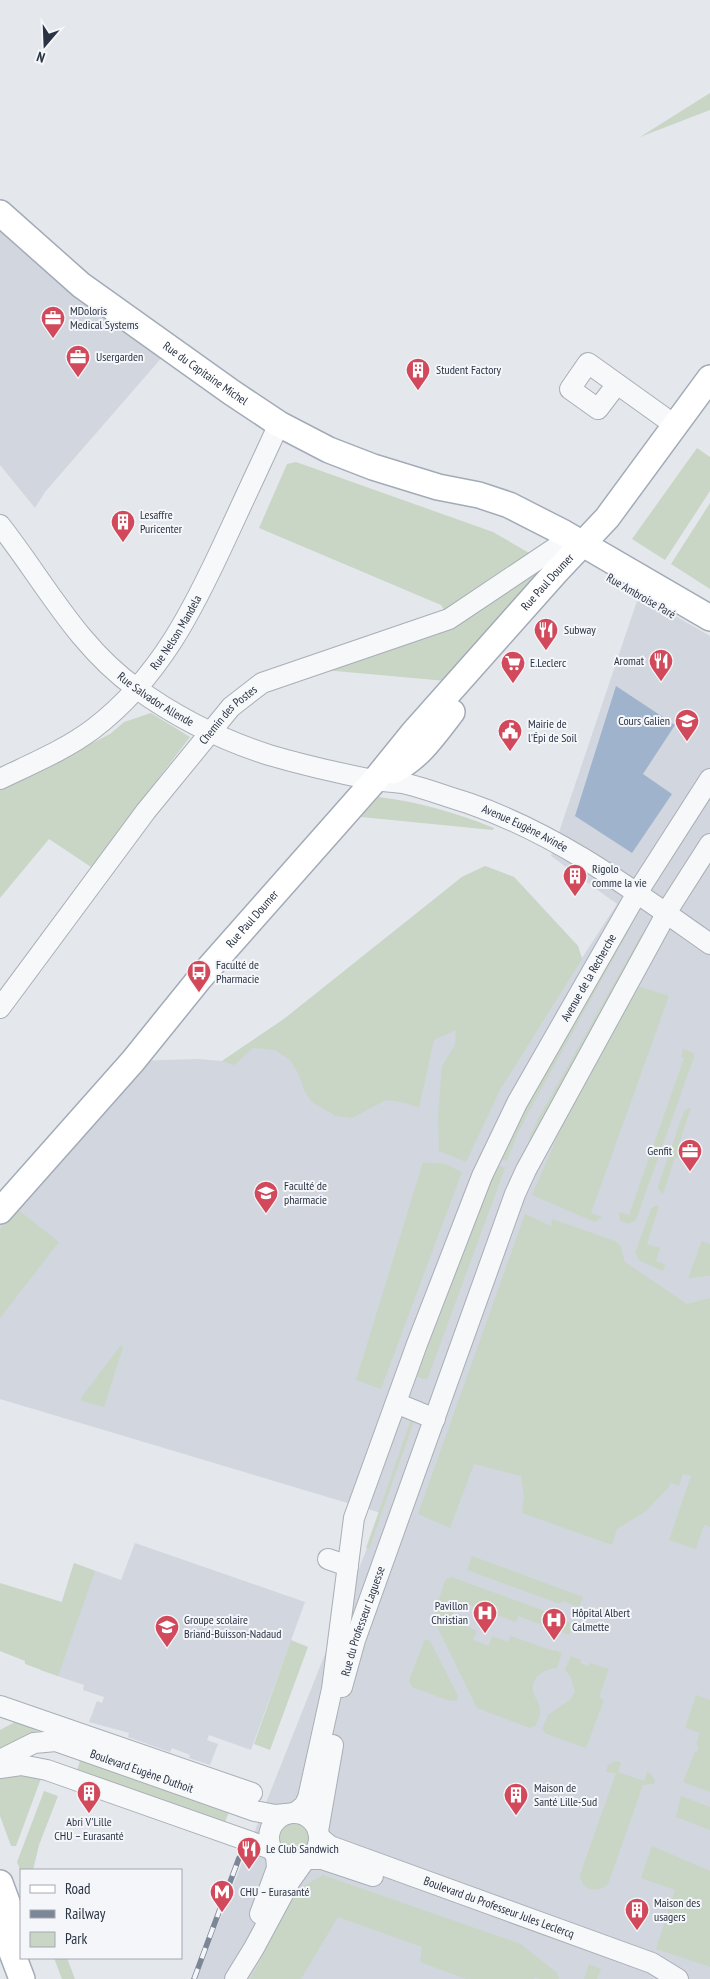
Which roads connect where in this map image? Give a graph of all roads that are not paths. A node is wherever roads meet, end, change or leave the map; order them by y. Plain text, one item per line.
1 (0, 213) edge
2 (710, 378) edge
3 (617, 384) dead end
4 (710, 402) edge
5 (279, 424) junction
6 (676, 426) junction
7 (0, 525) edge
8 (578, 553) junction
9 (710, 618) edge
10 (710, 636) edge
11 (137, 689) junction
12 (210, 732) junction
13 (0, 779) edge
14 (710, 779) edge
15 (375, 780) junction
16 (710, 844) edge
17 (637, 893) junction
18 (666, 913) junction
19 (710, 944) edge
20 (0, 1008) edge
21 (479, 1183) joint
22 (0, 1211) edge
23 (396, 1403) junction
24 (436, 1418) junction
25 (328, 1559) dead end
26 (348, 1566) junction
27 (0, 1706) edge
28 (0, 1760) edge
29 (0, 1768) edge
30 (252, 1793) dead end
31 (291, 1814) junction
32 (318, 1834) junction
33 (274, 1852) junction
34 (307, 1860) junction
35 (0, 1883) edge
36 (7, 1937) edge
37 (28, 1959) edge
38 (22, 1979) edge
39 (37, 1979) edge
40 (234, 1979) edge
41 (659, 1979) edge
42 (678, 1979) edge

1 - 5 main road, Rue du Capitaine Michel
2 - 6 main road, Rue Paul Doumer
3 - 6 street
4 - 8 main road, Rue Paul Doumer
5 - 8 main road, Rue du Capitaine Michel
5 - 11 street, Rue Nelson Mandela
6 - 8 main road, Rue Paul Doumer
7 - 11 street, Rue Salvador Allende
8 - 9 main road, Rue Ambroise Paré
8 - 10 main road, Rue Ambroise Paré
8 - 12 street, Chemin des Postes
8 - 15 main road, Rue Paul Doumer
11 - 12 street, Rue Salvador Allende
11 - 13 street, Rue Nelson Mandela
12 - 15 street, Rue Salvador Allende
12 - 20 street, Chemin des Postes
14 - 17 street, Avenue de la Recherche
15 - 17 street, Avenue Eugène Avinée
15 - 22 main road, Rue Paul Doumer
16 - 18 street
17 - 18 street, Avenue Eugène Avinée
17 - 21 street, Avenue de la Recherche
18 - 19 street, Avenue Eugène Avinée
18 - 24 street, Rue du Professeur Laguesse
21 - 23 street, Rue du Professeur Laguesse
23 - 24 street
23 - 26 street, Rue du Professeur Laguesse
24 - 32 street, Rue du Professeur Laguesse
25 - 26 street
26 - 31 street, Rue du Professeur Laguesse
27 - 30 street, Boulevard Eugène Duthoit
28 - 31 street, Boulevard Eugène Duthoit
29 - 33 street
31 - 32 street
31 - 33 street
32 - 34 street
32 - 42 street, Boulevard du Professeur Jules Leclercq
33 - 34 street
33 - 40 street
34 - 40 street
34 - 41 street, Boulevard du Professeur Jules Leclercq
35 - 36 main road
36 - 38 main road
37 - 39 main road

